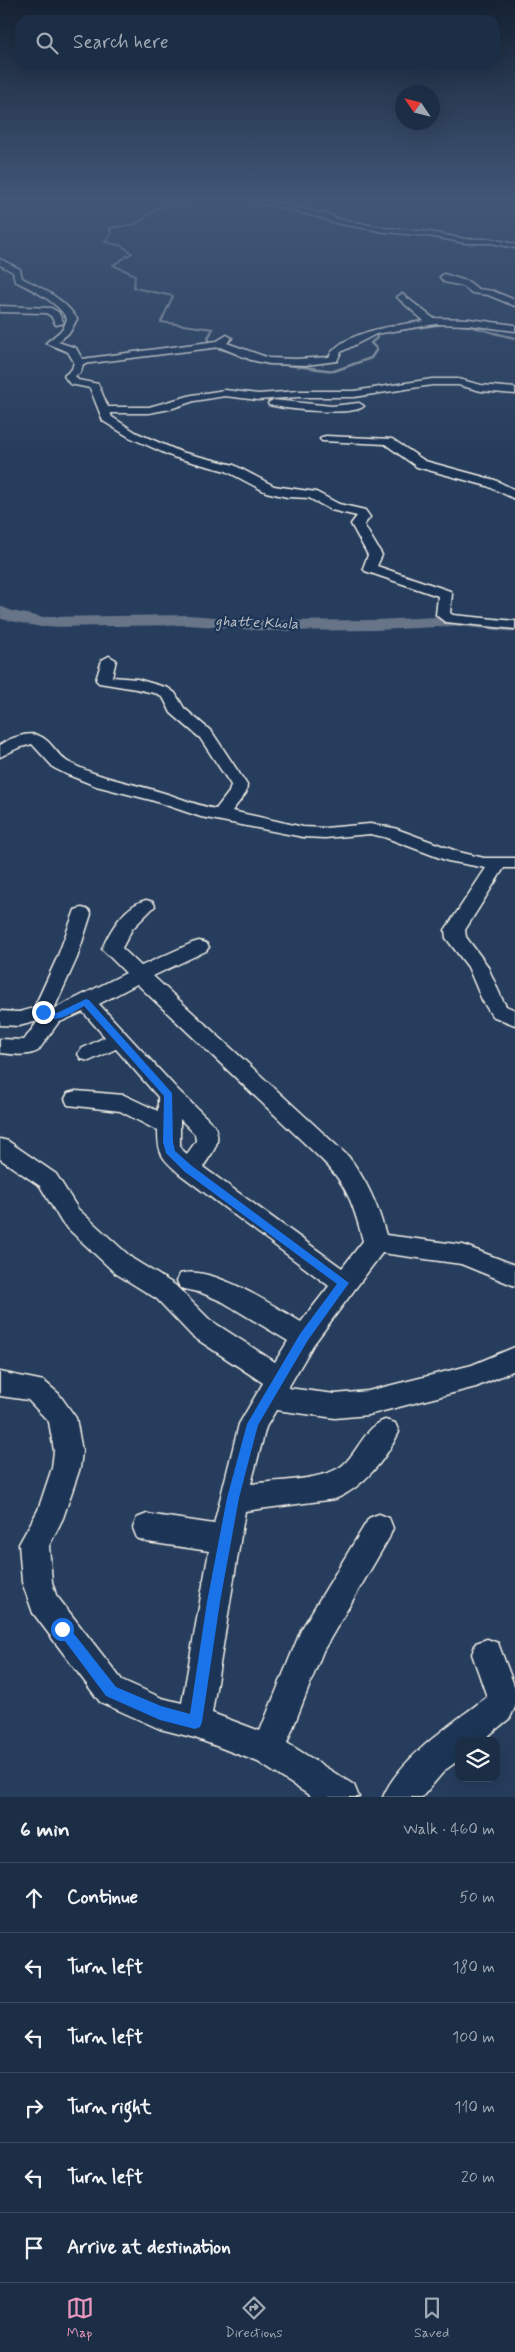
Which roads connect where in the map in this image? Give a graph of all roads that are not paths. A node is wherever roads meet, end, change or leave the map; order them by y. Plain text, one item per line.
1 (30, 285) edge
2 (467, 285) edge
3 (402, 297) dead end
4 (515, 304) edge
5 (0, 309) edge
6 (431, 321) junction
7 (515, 328) edge
8 (67, 330) junction
9 (79, 362) junction
10 (515, 391) edge
11 (220, 395) junction
12 (359, 406) dead end
13 (104, 410) junction
14 (326, 439) dead end
15 (515, 495) edge
16 (515, 625) edge
17 (109, 660) dead end
18 (0, 752) edge
19 (220, 815) junction
20 (506, 863) edge
21 (146, 906) dead end
22 (82, 914) dead end
23 (199, 946) dead end
24 (140, 974) junction
25 (86, 1002) junction
26 (47, 1015) junction
27 (0, 1018) edge
28 (515, 1018) edge
29 (119, 1039) junction
30 (0, 1046) edge
31 (89, 1054) dead end
32 (169, 1095) junction
33 (76, 1099) dead end
34 (168, 1126) junction
35 (0, 1147) edge
36 (189, 1169) junction
37 (376, 1243) junction
38 (515, 1276) edge
39 (189, 1281) dead end
40 (344, 1283) junction
41 (304, 1337) junction
42 (515, 1358) edge
43 (0, 1384) edge
44 (274, 1388) junction
45 (386, 1432) dead end
46 (233, 1498) junction
47 (147, 1528) dead end
48 (379, 1528) dead end
49 (225, 1540) junction
50 (487, 1654) dead end
51 (195, 1722) junction
52 (268, 1750) junction
53 (342, 1797) edge
54 (400, 1797) edge

1 - 8 street
2 - 4 street
3 - 6 street
5 - 8 street
6 - 7 street
6 - 9 street
8 - 9 street
9 - 13 street
10 - 11 street
11 - 12 street
11 - 13 street
13 - 16 street
14 - 15 street
17 - 19 street
18 - 19 street
19 - 20 street
20 - 28 street
21 - 24 street
22 - 26 street
23 - 24 street
24 - 25 street
24 - 37 street
25 - 26 street
25 - 29 street
26 - 27 street
26 - 30 street
29 - 31 street
29 - 32 street
32 - 34 street
32 - 36 street
33 - 34 street
34 - 36 street
35 - 44 street
36 - 40 street
37 - 38 street
37 - 40 street
39 - 41 street
40 - 41 street
41 - 44 street
42 - 44 street
43 - 51 street
44 - 46 street
45 - 46 street
46 - 49 street
47 - 49 street
48 - 52 street
49 - 51 street
50 - 54 street
51 - 52 street
52 - 53 street

